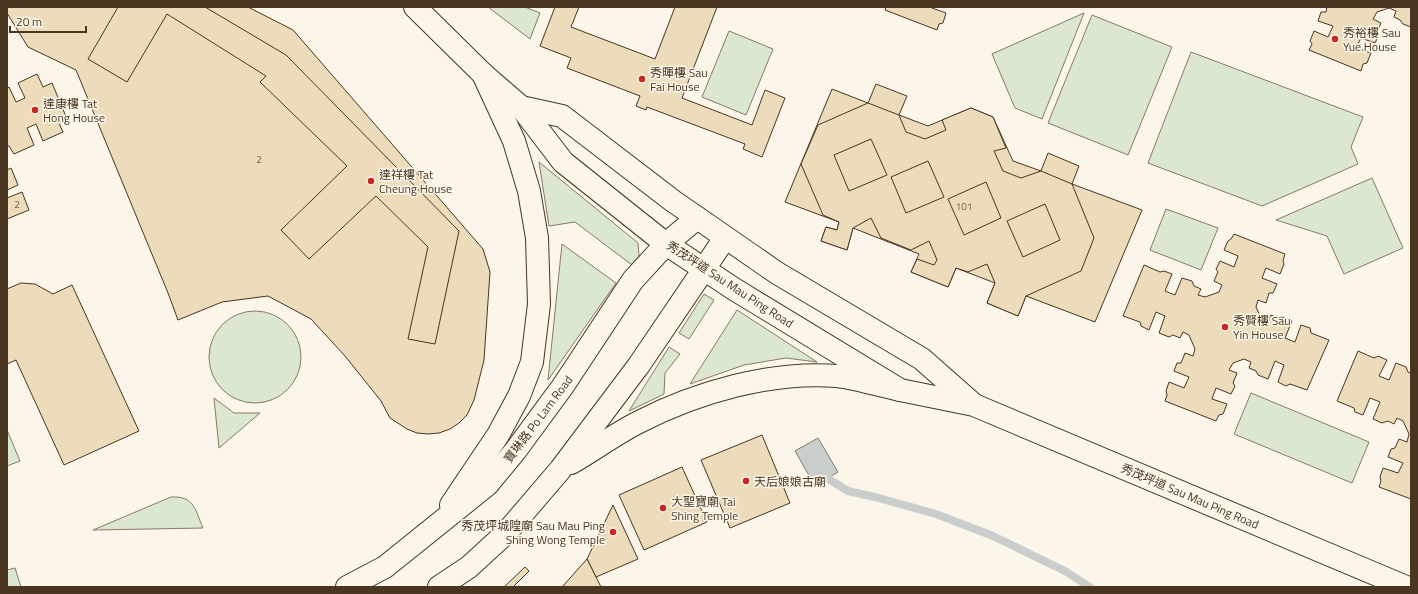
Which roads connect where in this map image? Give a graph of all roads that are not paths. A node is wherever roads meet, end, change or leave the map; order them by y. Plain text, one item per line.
1 (415, 7) edge
2 (483, 74) junction
3 (521, 107) junction
4 (697, 218) junction
5 (725, 238) junction
6 (666, 244) junction
7 (704, 270) junction
8 (900, 390) junction
9 (974, 405) junction
10 (560, 470) junction
11 (436, 527) junction
12 (347, 587) edge
13 (439, 587) edge
14 (1406, 587) edge

1 - 2 main road, 秀茂坪道 Sau Mau Ping Road
2 - 3 main road, 秀茂坪道 Sau Mau Ping Road
2 - 11 main road
3 - 4 main road, 秀茂坪道 Sau Mau Ping Road
3 - 6 main road, 秀茂坪道 Sau Mau Ping Road
4 - 5 main road, 秀茂坪道 Sau Mau Ping Road
4 - 6 main road, 寶琳路 Po Lam Road
5 - 7 main road
5 - 9 main road, 秀茂坪道 Sau Mau Ping Road
6 - 7 main road, 秀茂坪道 Sau Mau Ping Road
6 - 11 main road, 寶琳路 Po Lam Road
7 - 8 main road, 秀茂坪道 Sau Mau Ping Road
7 - 10 main road
8 - 9 main road, 秀茂坪道 Sau Mau Ping Road
8 - 10 main road
9 - 14 main road, 秀茂坪道 Sau Mau Ping Road
10 - 13 main road
11 - 12 main road, 寶琳路 Po Lam Road

